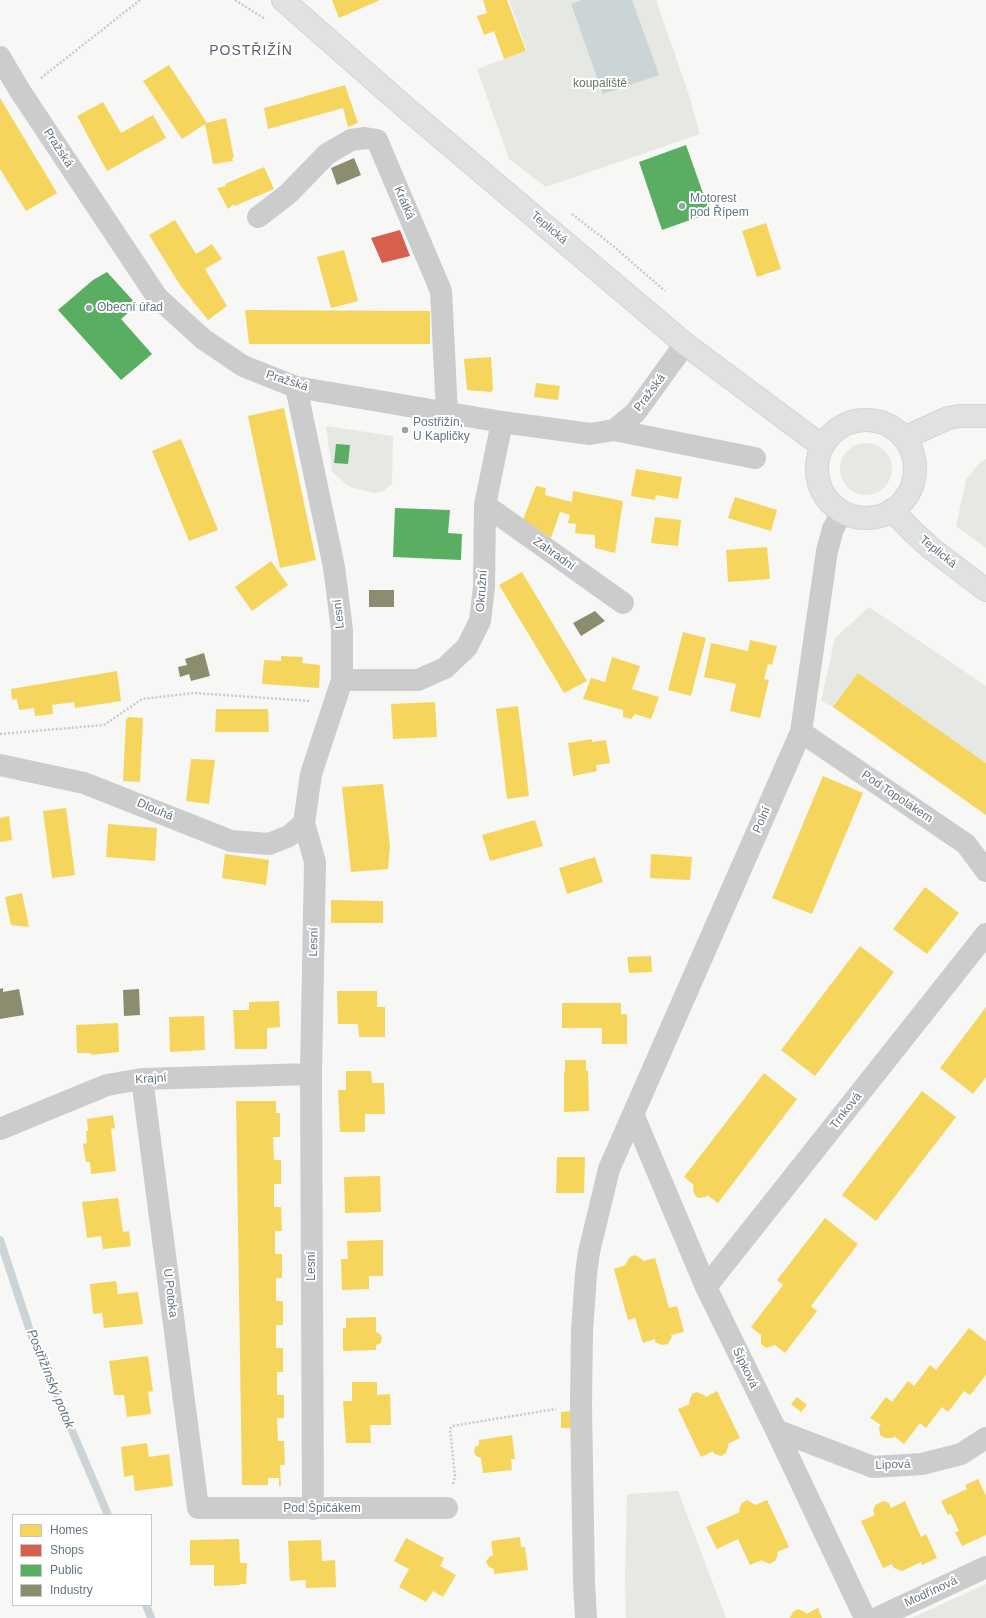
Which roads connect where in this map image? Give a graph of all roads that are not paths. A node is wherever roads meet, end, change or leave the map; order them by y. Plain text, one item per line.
1 (283, 0) edge
2 (0, 57) edge
3 (258, 217) dead end
4 (686, 344) junction
5 (296, 387) junction
6 (447, 413) junction
7 (986, 416) edge
8 (502, 422) junction
9 (614, 430) junction
10 (904, 438) junction
11 (822, 446) junction
12 (755, 458) dead end
13 (485, 505) junction
14 (892, 510) junction
15 (842, 512) junction
16 (986, 590) edge
17 (623, 603) dead end
18 (342, 680) junction
19 (801, 732) junction
20 (0, 765) edge
21 (304, 823) junction
22 (986, 871) edge
23 (986, 934) edge
24 (311, 1074) junction
25 (142, 1079) junction
26 (633, 1114) junction
27 (0, 1129) edge
28 (706, 1287) junction
29 (776, 1430) junction
30 (986, 1438) edge
31 (198, 1508) joint
32 (447, 1508) road end
33 (313, 1509) junction
34 (986, 1567) edge
35 (586, 1618) edge
36 (866, 1618) edge
37 (877, 1618) edge

1 - 4 main road, Teplická
2 - 5 street, Pražská
3 - 6 street, Krátká
4 - 9 street, Pražská
4 - 11 main road, Teplická
5 - 6 street, Pražská
5 - 18 street, Lesní
6 - 8 street, Pražská
7 - 10 main road
8 - 9 street, Pražská
8 - 13 street, Okružní
9 - 12 street
10 - 11 main road
10 - 14 main road
11 - 15 main road
13 - 17 street, Zahradní
13 - 18 street, Okružní
14 - 15 main road
14 - 16 main road, Teplická
15 - 19 street, Polní
18 - 21 street, Lesní
19 - 22 street, Pod Topolákem
19 - 26 street, Polní
20 - 21 street, Dlouhá
21 - 24 street, Lesní
23 - 28 street, Trnková
24 - 25 street, Krajní
24 - 33 street, Lesní
25 - 27 street, Krajní
25 - 31 street, U Potoka
26 - 28 street, Šípková
26 - 35 street, Polní
28 - 29 street, Šípková
29 - 30 street, Lipová
29 - 36 street, Šípková
31 - 33 street, Pod Špičákem
32 - 33 street, Pod Špičákem
34 - 37 street, Modřínová

